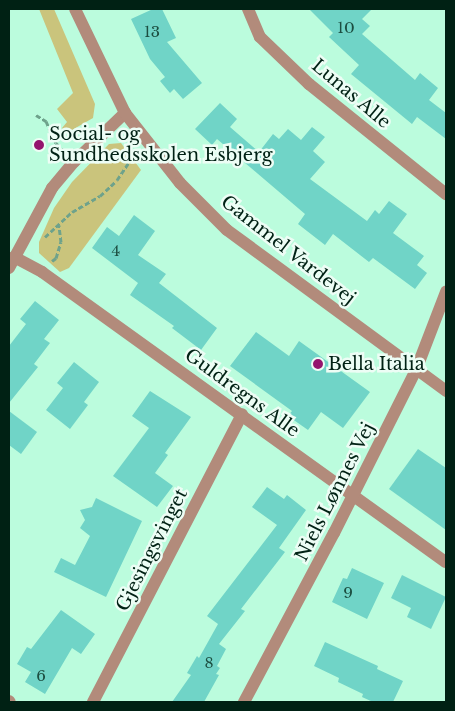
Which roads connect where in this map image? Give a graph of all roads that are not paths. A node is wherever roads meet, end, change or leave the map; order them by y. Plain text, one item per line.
1 (75, 9) edge
2 (248, 9) edge
3 (125, 113) junction
4 (446, 194) edge
5 (12, 263) edge
6 (446, 292) edge
7 (416, 370) junction
8 (446, 391) edge
9 (242, 414) junction
10 (354, 495) junction
11 (446, 562) edge
12 (93, 702) edge
13 (244, 702) edge

1 - 3 street, Gammel Vardevej
2 - 4 street, Lunas Alle
3 - 5 street
3 - 7 street, Gammel Vardevej
5 - 9 street, Guldregns Alle
6 - 7 street, Niels Lønnes Vej
7 - 8 street, Gammel Vardevej
7 - 10 street, Niels Lønnes Vej
9 - 10 street, Guldregns Alle
9 - 12 street, Gjesingsvinget
10 - 11 street, Guldregns Alle
10 - 13 street, Niels Lønnes Vej

